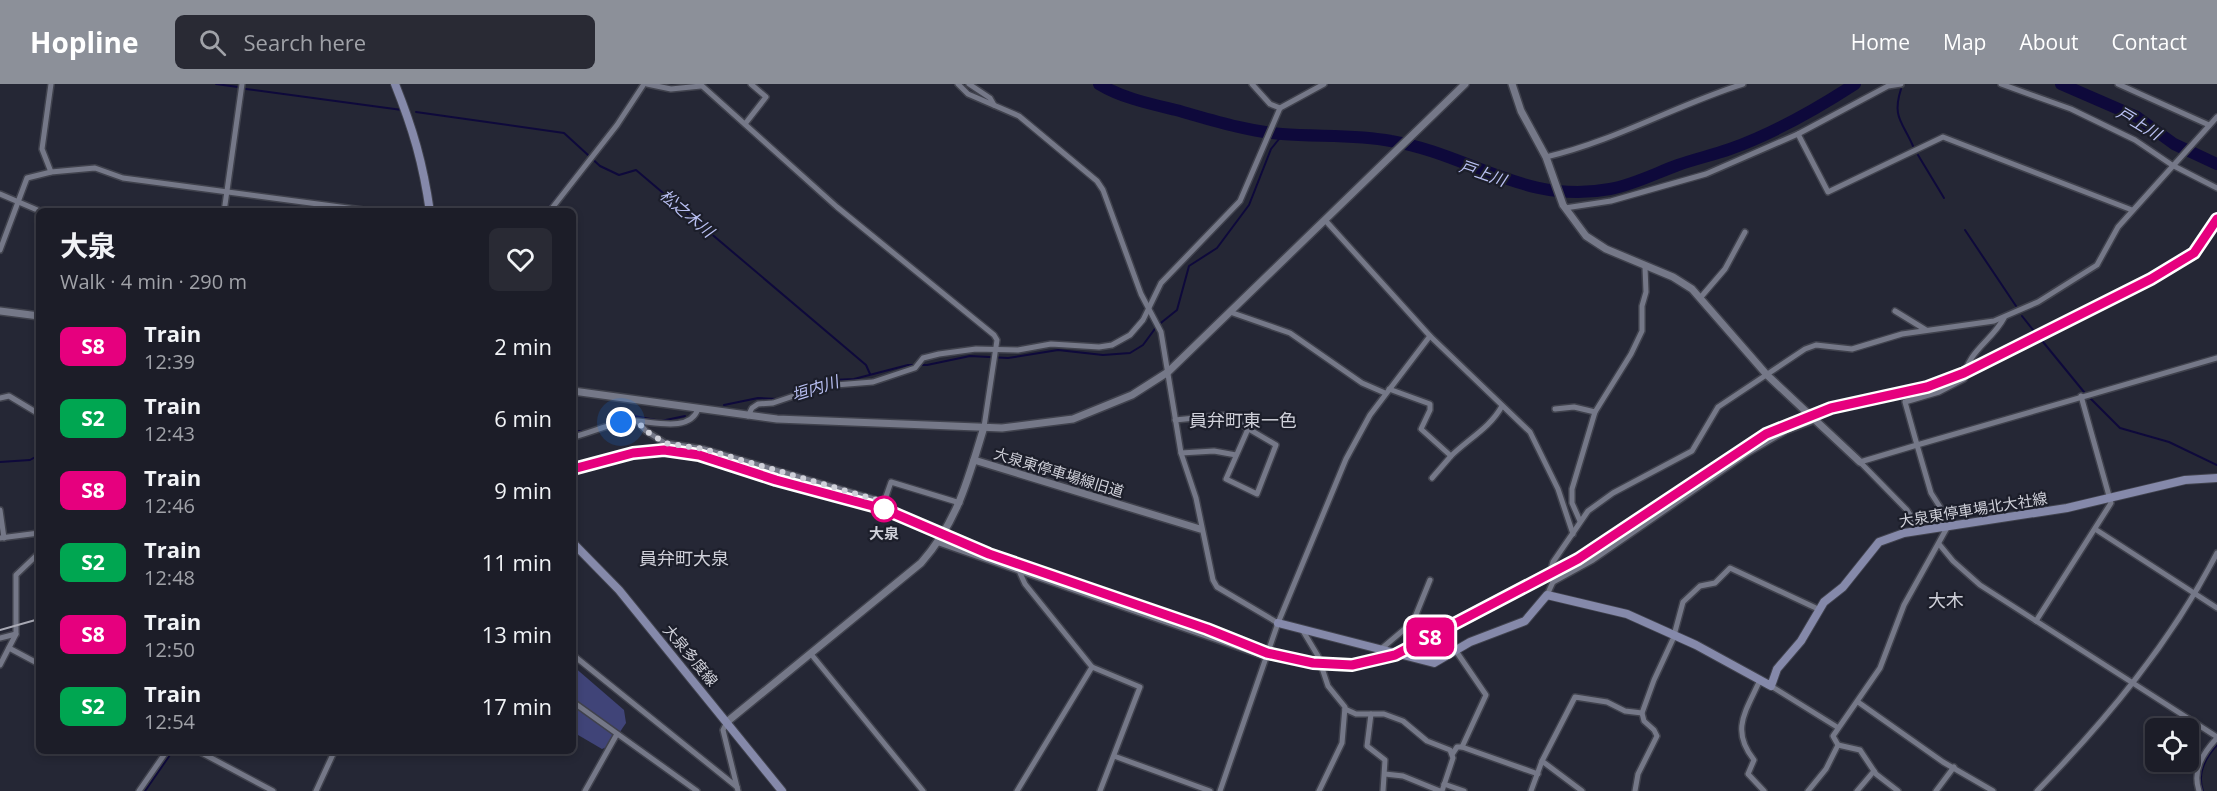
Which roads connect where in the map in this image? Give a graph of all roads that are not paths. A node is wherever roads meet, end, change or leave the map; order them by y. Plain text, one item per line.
1 (51, 84) edge
2 (242, 84) edge
3 (395, 84) edge
4 (646, 84) edge
5 (751, 84) edge
6 (958, 84) edge
7 (969, 84) edge
8 (1252, 84) edge
9 (1324, 84) edge
10 (1465, 84) edge
11 (1512, 84) edge
12 (1743, 84) edge
13 (1901, 84) edge
14 (2001, 84) edge
15 (2118, 84) edge
16 (700, 85) edge
17 (994, 105) junction
18 (1280, 108) junction
19 (2217, 117) edge
20 (745, 124) junction
21 (2208, 126) junction
22 (1798, 134) junction
23 (1546, 157) junction
24 (2173, 164) junction
25 (51, 172) junction
26 (2217, 188) edge
27 (227, 190) junction
28 (0, 194) edge
29 (19, 201) junction
30 (1564, 206) junction
31 (225, 208) edge
32 (351, 208) edge
33 (429, 208) edge
34 (552, 208) edge
35 (36, 209) edge
36 (2132, 210) junction
37 (1325, 220) junction
38 (1745, 232) dead end
39 (0, 250) edge
40 (1645, 267) junction
41 (1701, 297) junction
42 (1148, 310) junction
43 (0, 311) edge
44 (1896, 311) dead end
45 (1230, 312) junction
46 (36, 316) edge
47 (2004, 318) junction
48 (1926, 330) junction
49 (1430, 336) junction
50 (995, 350) junction
51 (2217, 358) edge
52 (1168, 372) junction
53 (1767, 375) junction
54 (576, 391) edge
55 (1387, 391) junction
56 (2081, 396) junction
57 (0, 398) edge
58 (1502, 406) junction
59 (698, 409) junction
60 (1556, 409) dead end
61 (36, 412) edge
62 (1595, 412) junction
63 (747, 416) junction
64 (1175, 420) junction
65 (1815, 420) junction
66 (638, 422) junction
67 (984, 427) junction
68 (1248, 429) junction
69 (576, 436) edge
70 (1917, 445) junction
71 (1181, 453) junction
72 (1236, 455) junction
73 (1450, 456) junction
74 (974, 460) junction
75 (1860, 462) junction
76 (1432, 478) dead end
77 (2217, 478) edge
78 (2110, 498) junction
79 (961, 503) junction
80 (0, 510) edge
81 (1580, 521) junction
82 (1945, 527) junction
83 (1200, 529) junction
84 (2095, 529) junction
85 (1920, 531) junction
86 (36, 532) edge
87 (1573, 534) junction
88 (2, 538) edge
89 (939, 543) junction
90 (1939, 544) junction
91 (576, 546) edge
92 (2217, 554) edge
93 (36, 556) edge
94 (1020, 573) junction
95 (1430, 580) dead end
96 (1553, 582) junction
97 (1547, 594) junction
98 (2195, 594) junction
99 (2217, 608) edge
100 (1818, 609) junction
101 (2036, 621) junction
102 (1278, 623) junction
103 (1303, 631) junction
104 (16, 634) junction
105 (1673, 635) junction
106 (0, 638) edge
107 (9, 648) junction
108 (1380, 650) junction
109 (1456, 651) junction
110 (811, 654) junction
111 (576, 656) edge
112 (1266, 657) junction
113 (36, 662) edge
114 (0, 665) edge
115 (1092, 667) junction
116 (1760, 680) junction
117 (2133, 684) junction
118 (1771, 686) junction
119 (1858, 702) junction
120 (576, 704) edge
121 (1345, 709) junction
122 (1642, 713) junction
123 (1371, 714) junction
124 (728, 721) junction
125 (1838, 727) junction
126 (616, 734) junction
127 (2217, 737) edge
128 (1838, 745) junction
129 (1462, 747) junction
130 (1453, 753) junction
131 (165, 754) edge
132 (204, 754) edge
133 (333, 754) edge
134 (1114, 756) junction
135 (1542, 761) junction
136 (1954, 767) junction
137 (1874, 771) junction
138 (1385, 774) junction
139 (1538, 774) junction
140 (1444, 784) junction
141 (738, 789) edge
142 (139, 791) edge
143 (273, 791) edge
144 (316, 791) edge
145 (585, 791) edge
146 (697, 791) edge
147 (782, 791) edge
148 (923, 791) edge
149 (1017, 791) edge
150 (1101, 791) edge
151 (1210, 791) edge
152 (1220, 791) edge
153 (1319, 791) edge
154 (1383, 791) edge
155 (1441, 791) edge
156 (1464, 791) edge
157 (1531, 791) edge
158 (1582, 791) edge
159 (1635, 791) edge
160 (1764, 791) edge
161 (1808, 791) edge
162 (1857, 791) edge
163 (1898, 791) edge
164 (1936, 791) edge
165 (1993, 791) edge
166 (2037, 791) edge
167 (2199, 791) edge

1 - 25 street
2 - 27 street
3 - 33 main road
4 - 16 street
4 - 34 street
5 - 20 street
6 - 17 street
7 - 17 street
8 - 18 street
9 - 18 street
10 - 37 street
11 - 23 street
12 - 23 street
13 - 22 street
14 - 24 street
15 - 21 street
16 - 20 street
17 - 42 street
18 - 42 street
19 - 21 street
20 - 50 street
21 - 24 street
22 - 30 street
22 - 36 street
23 - 30 street
24 - 26 street
24 - 36 street
25 - 27 street
25 - 29 street
27 - 31 street
27 - 32 street
28 - 29 street
29 - 35 street
29 - 39 street
30 - 40 street
36 - 47 street
37 - 45 street
37 - 49 street
38 - 41 street
40 - 41 street
40 - 62 street
41 - 53 street
42 - 50 street
42 - 52 street
43 - 46 street
44 - 48 street
45 - 52 street
45 - 55 street
47 - 48 street
47 - 70 street
48 - 53 street
49 - 55 street
49 - 58 street
50 - 63 street
50 - 67 street
51 - 56 street
52 - 64 street
52 - 67 street
53 - 65 street
53 - 81 street
54 - 59 street, 大泉東停車場線旧道
55 - 73 street
55 - 102 street
56 - 70 street
56 - 78 street
57 - 61 street
58 - 73 street
58 - 87 street
59 - 63 street, 大泉東停車場線旧道
59 - 66 street
60 - 62 street
62 - 81 street
63 - 67 street, 大泉東停車場線旧道
64 - 68 street
64 - 71 street
65 - 75 street
65 - 96 street
66 - 69 street
66 - 79 street
67 - 74 street, 大泉東停車場線旧道
68 - 72 street
68 - 72 street
70 - 75 street
70 - 82 street
71 - 72 street
71 - 83 street
73 - 76 street
74 - 79 street
74 - 83 street, 大泉東停車場線旧道
75 - 85 street
77 - 78 main road, 大泉東停車場北大社線
78 - 82 main road, 大泉東停車場北大社線
78 - 84 street
79 - 89 street
80 - 88 street
81 - 87 street
82 - 85 main road, 大泉東停車場北大社線
82 - 90 street
83 - 102 street
84 - 98 street
84 - 101 street
85 - 100 main road, 大泉東停車場北大社線
86 - 88 street
87 - 96 street
89 - 94 street
89 - 110 street
90 - 101 street
90 - 119 street
91 - 124 main road, 大泉多度線
92 - 98 street
93 - 104 street
94 - 112 street
94 - 115 street
95 - 108 street
96 - 97 street
97 - 105 main road
97 - 109 main road
98 - 99 street
98 - 117 street
100 - 105 street
100 - 118 main road, 大泉東停車場北大社線
101 - 117 street
102 - 103 main road
102 - 112 street
103 - 108 main road
103 - 121 street
104 - 106 street
104 - 107 street
105 - 116 main road
105 - 122 street
107 - 113 street
107 - 114 street
108 - 109 main road
109 - 129 street
110 - 124 street
110 - 148 street
111 - 141 street
112 - 152 street
115 - 134 street
115 - 149 street
116 - 118 main road
116 - 160 street
117 - 127 street
117 - 166 street
118 - 125 street
119 - 125 street
119 - 136 street
120 - 126 street
121 - 123 street
121 - 153 street
122 - 135 street
122 - 159 street
123 - 130 street
123 - 138 street
124 - 141 street
124 - 147 main road, 大泉多度線
125 - 128 street
126 - 145 street
126 - 146 street
127 - 167 street
128 - 137 street
128 - 161 street
129 - 130 street
129 - 139 street
130 - 140 street
131 - 142 street
132 - 143 street
133 - 144 street
134 - 150 street
134 - 151 street
135 - 139 street
135 - 158 street
136 - 164 street
136 - 165 street
137 - 162 street
137 - 163 street
138 - 154 street
138 - 155 street
139 - 157 street
140 - 155 street
140 - 156 street

